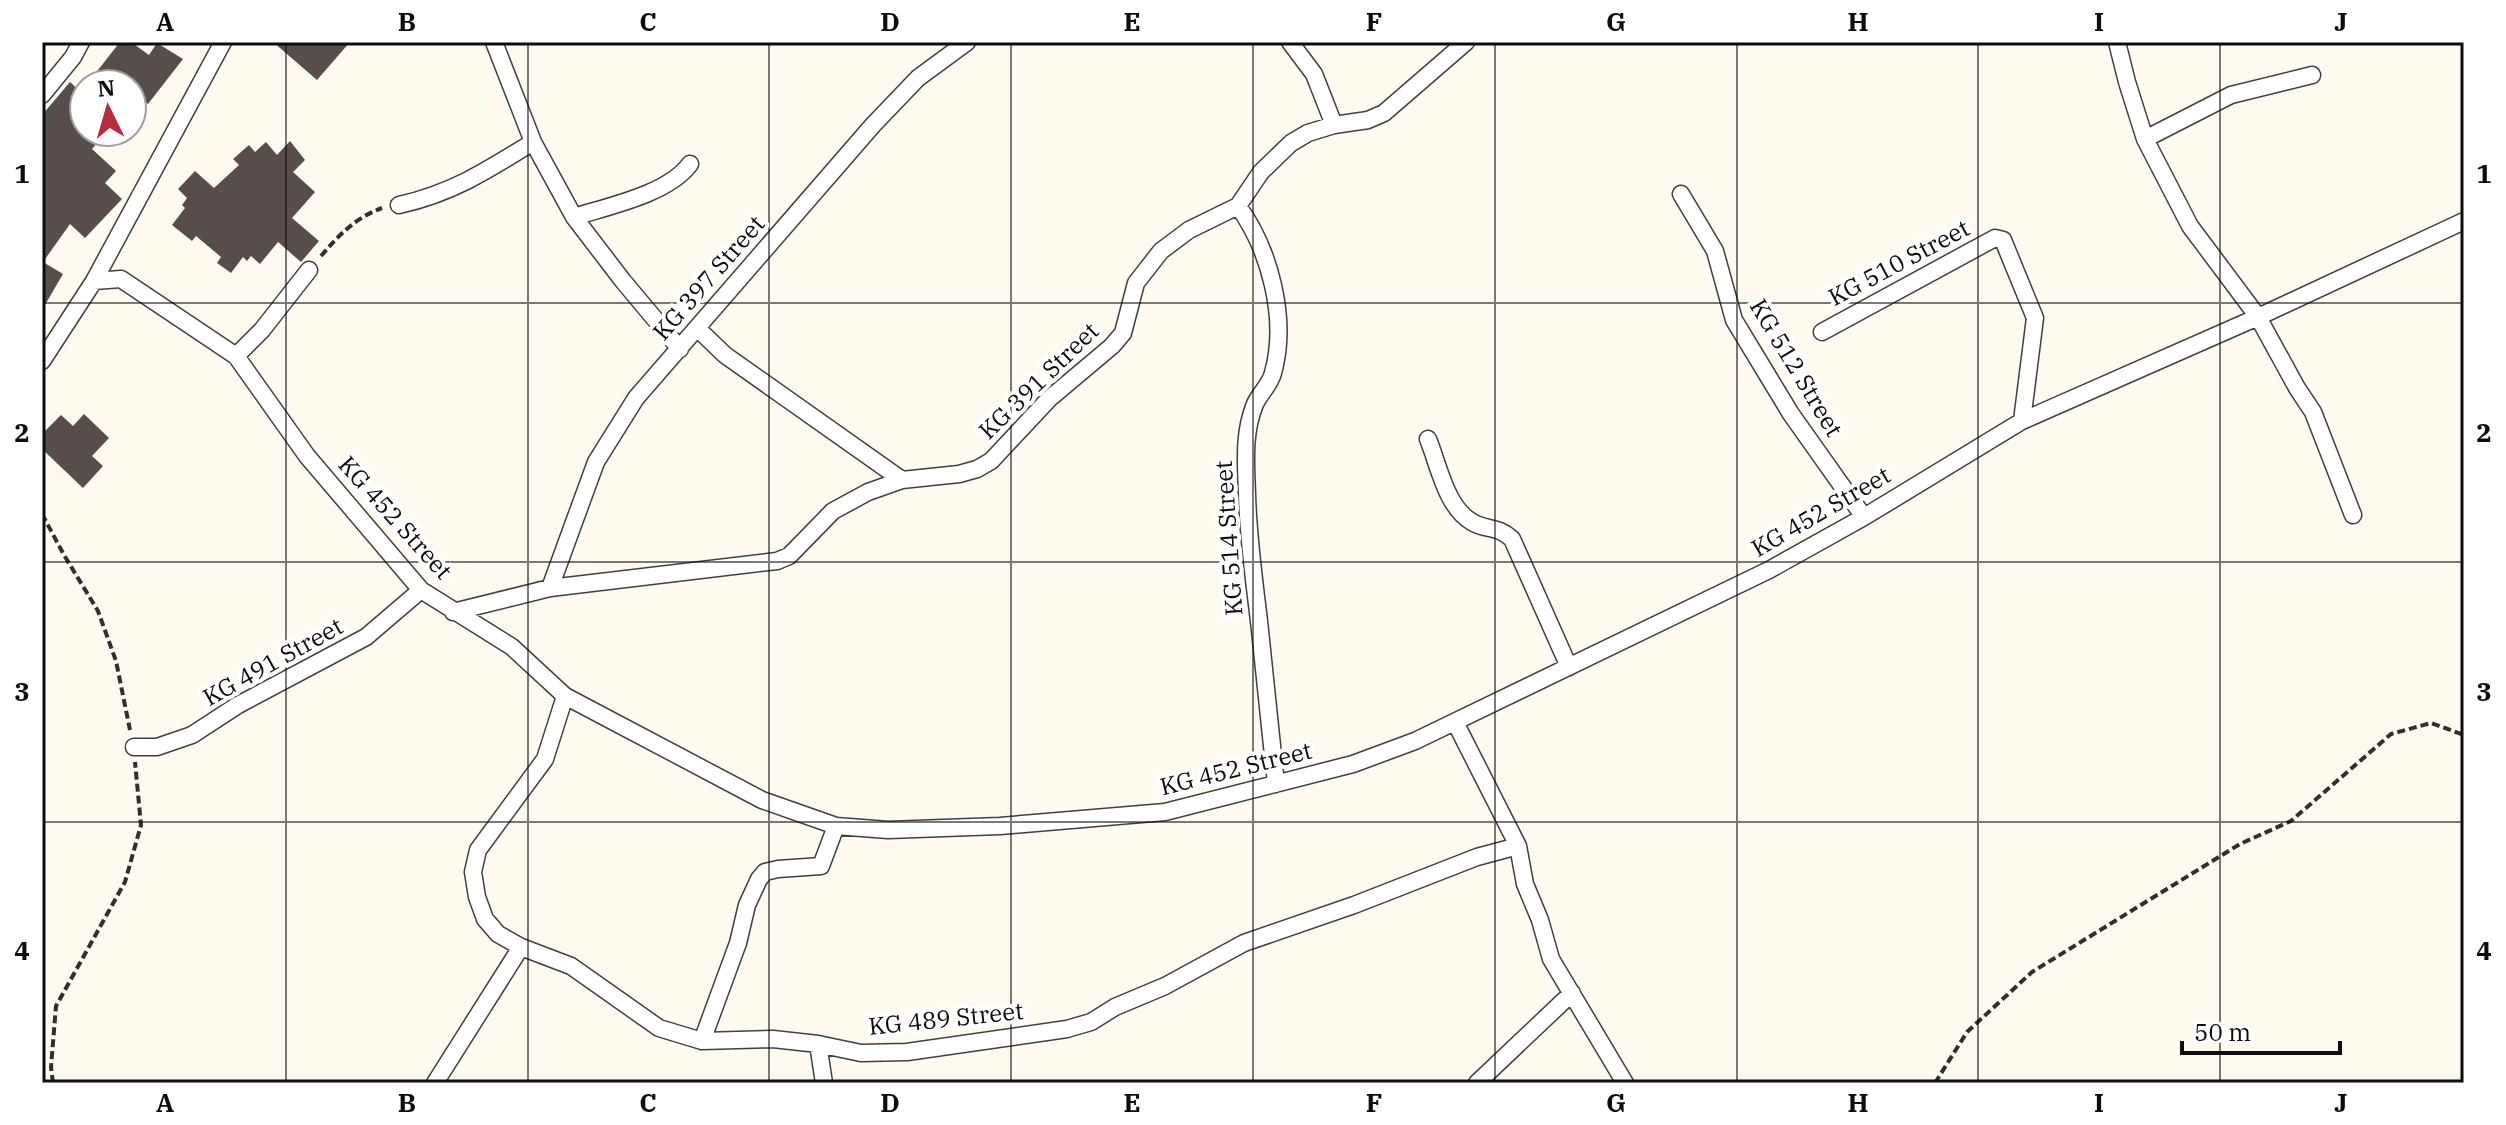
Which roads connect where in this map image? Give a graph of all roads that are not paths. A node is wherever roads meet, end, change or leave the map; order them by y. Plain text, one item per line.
1 (81, 42) edge
2 (223, 42) edge
3 (494, 42) edge
4 (967, 42) edge
5 (1290, 42) edge
6 (1466, 42) edge
7 (2117, 42) edge
8 (2312, 75) dead end
9 (42, 95) edge
10 (1334, 125) junction
11 (2145, 139) junction
12 (533, 142) junction
13 (690, 164) dead end
14 (1681, 194) dead end
15 (399, 205) road end
16 (1238, 206) junction
17 (574, 217) junction
18 (2464, 221) edge
19 (309, 270) road end
20 (94, 281) junction
21 (2258, 317) junction
22 (698, 329) junction
23 (1822, 332) dead end
24 (680, 349) junction
25 (236, 356) junction
26 (42, 361) edge
27 (2022, 421) junction
28 (1428, 439) dead end
29 (902, 480) junction
30 (2353, 515) dead end
31 (1864, 517) junction
32 (550, 588) junction
33 (421, 590) junction
34 (453, 612) junction
35 (1569, 667) junction
36 (565, 696) junction
37 (1455, 722) junction
38 (134, 747) road end
39 (1276, 784) junction
40 (836, 826) junction
41 (1518, 846) junction
42 (521, 947) junction
43 (1572, 993) junction
44 (702, 1041) junction
45 (818, 1044) junction
46 (435, 1083) edge
47 (824, 1083) edge
48 (1477, 1083) edge
49 (1625, 1083) edge

1 - 9 street
2 - 20 street
3 - 12 street
4 - 22 street, KG 397 Street
5 - 10 street
6 - 10 street, KG 391 Street
7 - 11 street
8 - 11 street
10 - 16 street, KG 391 Street
11 - 21 street
12 - 15 street
12 - 17 street
13 - 17 street
14 - 31 street, KG 512 Street
16 - 29 street, KG 391 Street
16 - 39 street, KG 514 Street
17 - 24 street
18 - 21 street, KG 452 Street
19 - 25 street
20 - 25 street, KG 452 Street
20 - 26 street
21 - 27 street, KG 452 Street
21 - 30 street
22 - 24 street, KG 397 Street
22 - 29 street
23 - 27 street, KG 510 Street
24 - 32 street, KG 397 Street
25 - 33 street, KG 452 Street
27 - 31 street, KG 452 Street
28 - 35 street
29 - 32 street, KG 391 Street
31 - 35 street, KG 452 Street
32 - 34 street, KG 391 Street
33 - 34 street, KG 452 Street
33 - 38 street, KG 491 Street
34 - 36 street, KG 452 Street
35 - 37 street, KG 452 Street
36 - 40 street, KG 452 Street
36 - 42 street, KG 489 Street
37 - 39 street, KG 452 Street
37 - 41 street
39 - 40 street, KG 452 Street
40 - 44 street
41 - 43 street
41 - 45 street, KG 489 Street
42 - 44 street, KG 489 Street
42 - 46 street
43 - 48 street
43 - 49 street
44 - 45 street, KG 489 Street
45 - 47 street

